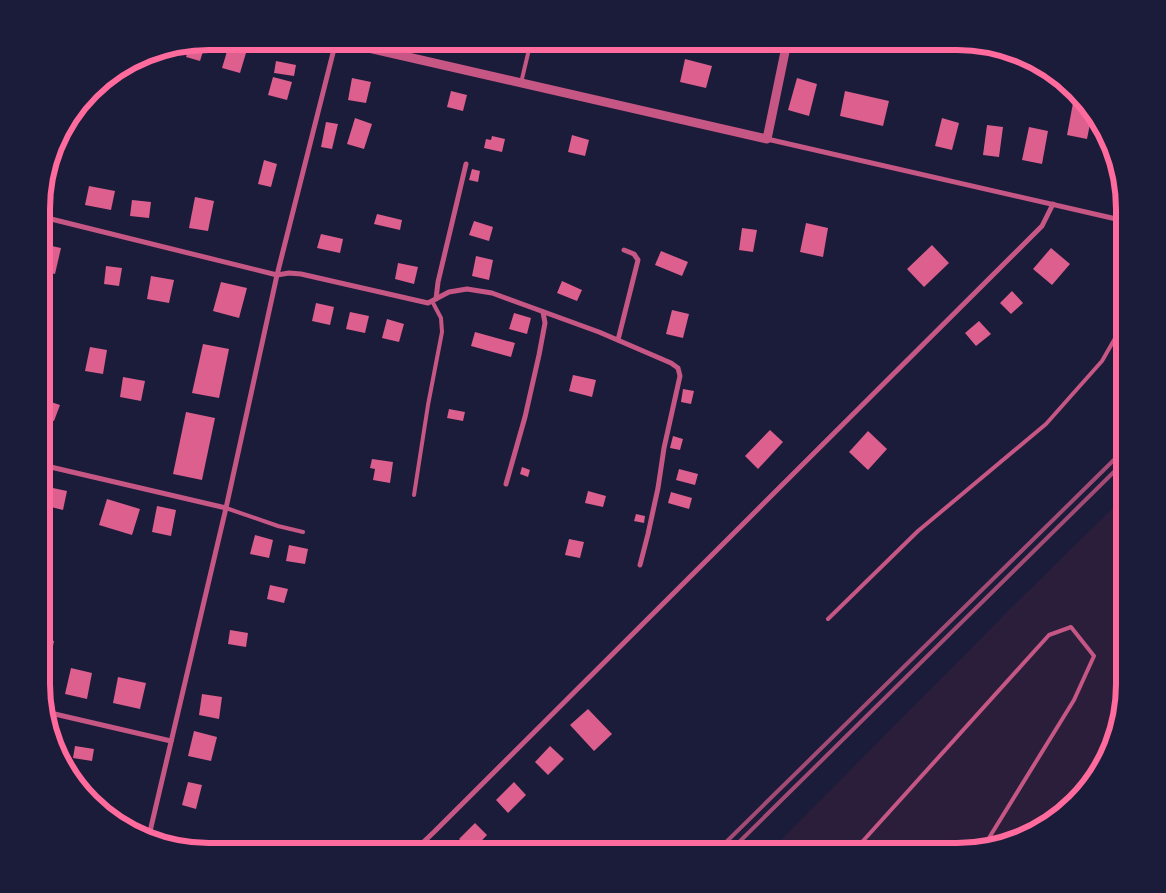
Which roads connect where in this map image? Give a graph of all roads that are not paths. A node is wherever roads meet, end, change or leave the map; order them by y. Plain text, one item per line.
1 (335, 50) edge
2 (376, 50) edge
3 (529, 50) edge
4 (785, 50) edge
5 (521, 83) junction
6 (766, 139) junction
7 (466, 164) dead end
8 (1053, 204) junction
9 (50, 219) edge
10 (1116, 219) edge
11 (624, 250) dead end
12 (277, 275) junction
13 (434, 300) junction
14 (543, 312) junction
15 (1116, 337) edge
16 (618, 340) junction
17 (50, 467) edge
18 (506, 484) dead end
19 (414, 495) dead end
20 (226, 508) junction
21 (303, 532) dead end
22 (640, 566) dead end
23 (828, 619) dead end
24 (53, 714) edge
25 (171, 741) junction
26 (150, 832) edge
27 (988, 840) edge
28 (422, 843) edge
29 (861, 843) edge

1 - 12 street
2 - 5 street
3 - 5 lane
4 - 6 street
5 - 6 street
6 - 8 street
7 - 13 street
8 - 10 street
8 - 28 street
9 - 12 street
11 - 16 street
12 - 13 street
12 - 20 street
13 - 14 street
13 - 19 lane
14 - 16 street
14 - 18 street
15 - 23 lane
16 - 22 street
17 - 20 street
20 - 21 lane
20 - 25 street
24 - 25 street
25 - 26 street
27 - 29 lane

